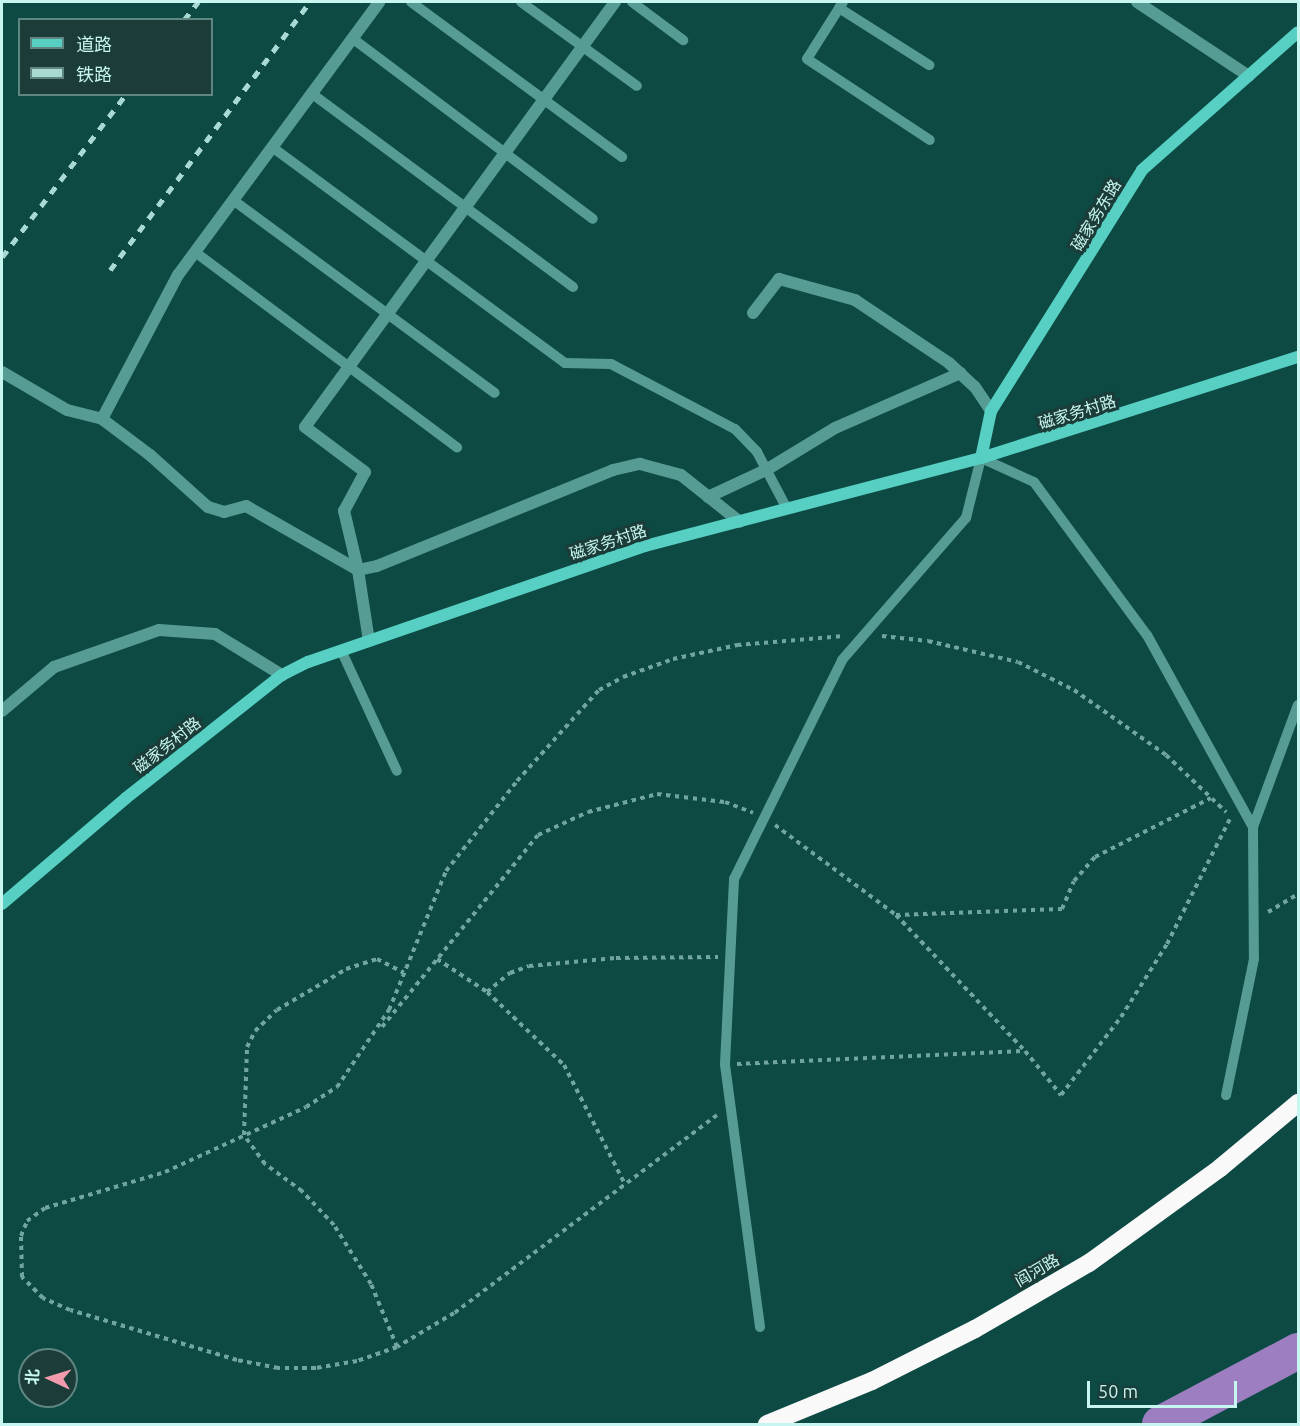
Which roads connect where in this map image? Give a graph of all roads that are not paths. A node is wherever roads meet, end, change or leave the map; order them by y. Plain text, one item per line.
1 (379, 2) edge
2 (411, 2) edge
3 (521, 2) edge
4 (615, 2) edge
5 (632, 2) edge
6 (1137, 2) edge
7 (841, 5) edge
8 (1299, 32) edge
9 (352, 38) junction
10 (683, 40) dead end
11 (582, 47) junction
12 (929, 65) dead end
13 (1249, 76) junction
14 (636, 86) dead end
15 (311, 93) junction
16 (544, 100) junction
17 (930, 140) dead end
18 (272, 147) junction
19 (505, 153) junction
20 (622, 157) dead end
21 (233, 200) junction
22 (466, 207) junction
23 (593, 219) dead end
24 (195, 252) junction
25 (426, 261) junction
26 (573, 287) dead end
27 (753, 313) dead end
28 (388, 314) junction
29 (1299, 357) edge
30 (349, 367) junction
31 (2, 372) edge
32 (960, 373) junction
33 (495, 393) dead end
34 (991, 411) junction
35 (102, 419) junction
36 (456, 447) dead end
37 (981, 458) junction
38 (766, 470) junction
39 (708, 497) junction
40 (787, 509) junction
41 (740, 522) junction
42 (358, 570) junction
43 (369, 641) junction
44 (340, 650) junction
45 (282, 675) junction
46 (1299, 705) edge
47 (2, 711) edge
48 (398, 771) dead end
49 (1253, 827) junction
50 (2, 904) edge
51 (1226, 1095) dead end
52 (1299, 1104) edge
53 (760, 1327) dead end
54 (767, 1425) edge

1 - 9 street
2 - 16 lane
3 - 11 lane
4 - 11 street
5 - 10 lane
6 - 13 street
7 - 12 lane
7 - 17 lane
8 - 13 street, 磁家务东路
9 - 15 street
9 - 19 lane
11 - 14 lane
11 - 16 street
13 - 34 street, 磁家务东路
15 - 18 street
15 - 22 lane
16 - 19 street
16 - 20 lane
18 - 21 street
18 - 25 lane
19 - 22 street
19 - 23 lane
21 - 24 street
21 - 28 lane
22 - 25 street
22 - 26 lane
24 - 30 lane
24 - 35 street
25 - 28 street
25 - 38 lane
27 - 32 street
28 - 30 street
28 - 33 lane
29 - 37 street, 磁家务村路
30 - 36 lane
30 - 42 street
31 - 35 street
32 - 34 street
32 - 38 street
34 - 37 street, 磁家务东路
35 - 42 street
37 - 40 street, 磁家务村路
37 - 49 lane
37 - 53 lane
38 - 39 street
38 - 40 lane
39 - 41 street
39 - 42 street
40 - 41 street, 磁家务村路
41 - 43 street, 磁家务村路
42 - 43 street
43 - 44 street, 磁家务村路
44 - 45 street, 磁家务村路
44 - 48 lane
45 - 47 street
45 - 50 street, 磁家务村路
46 - 49 lane
49 - 51 lane
52 - 54 highway, 阎河路

